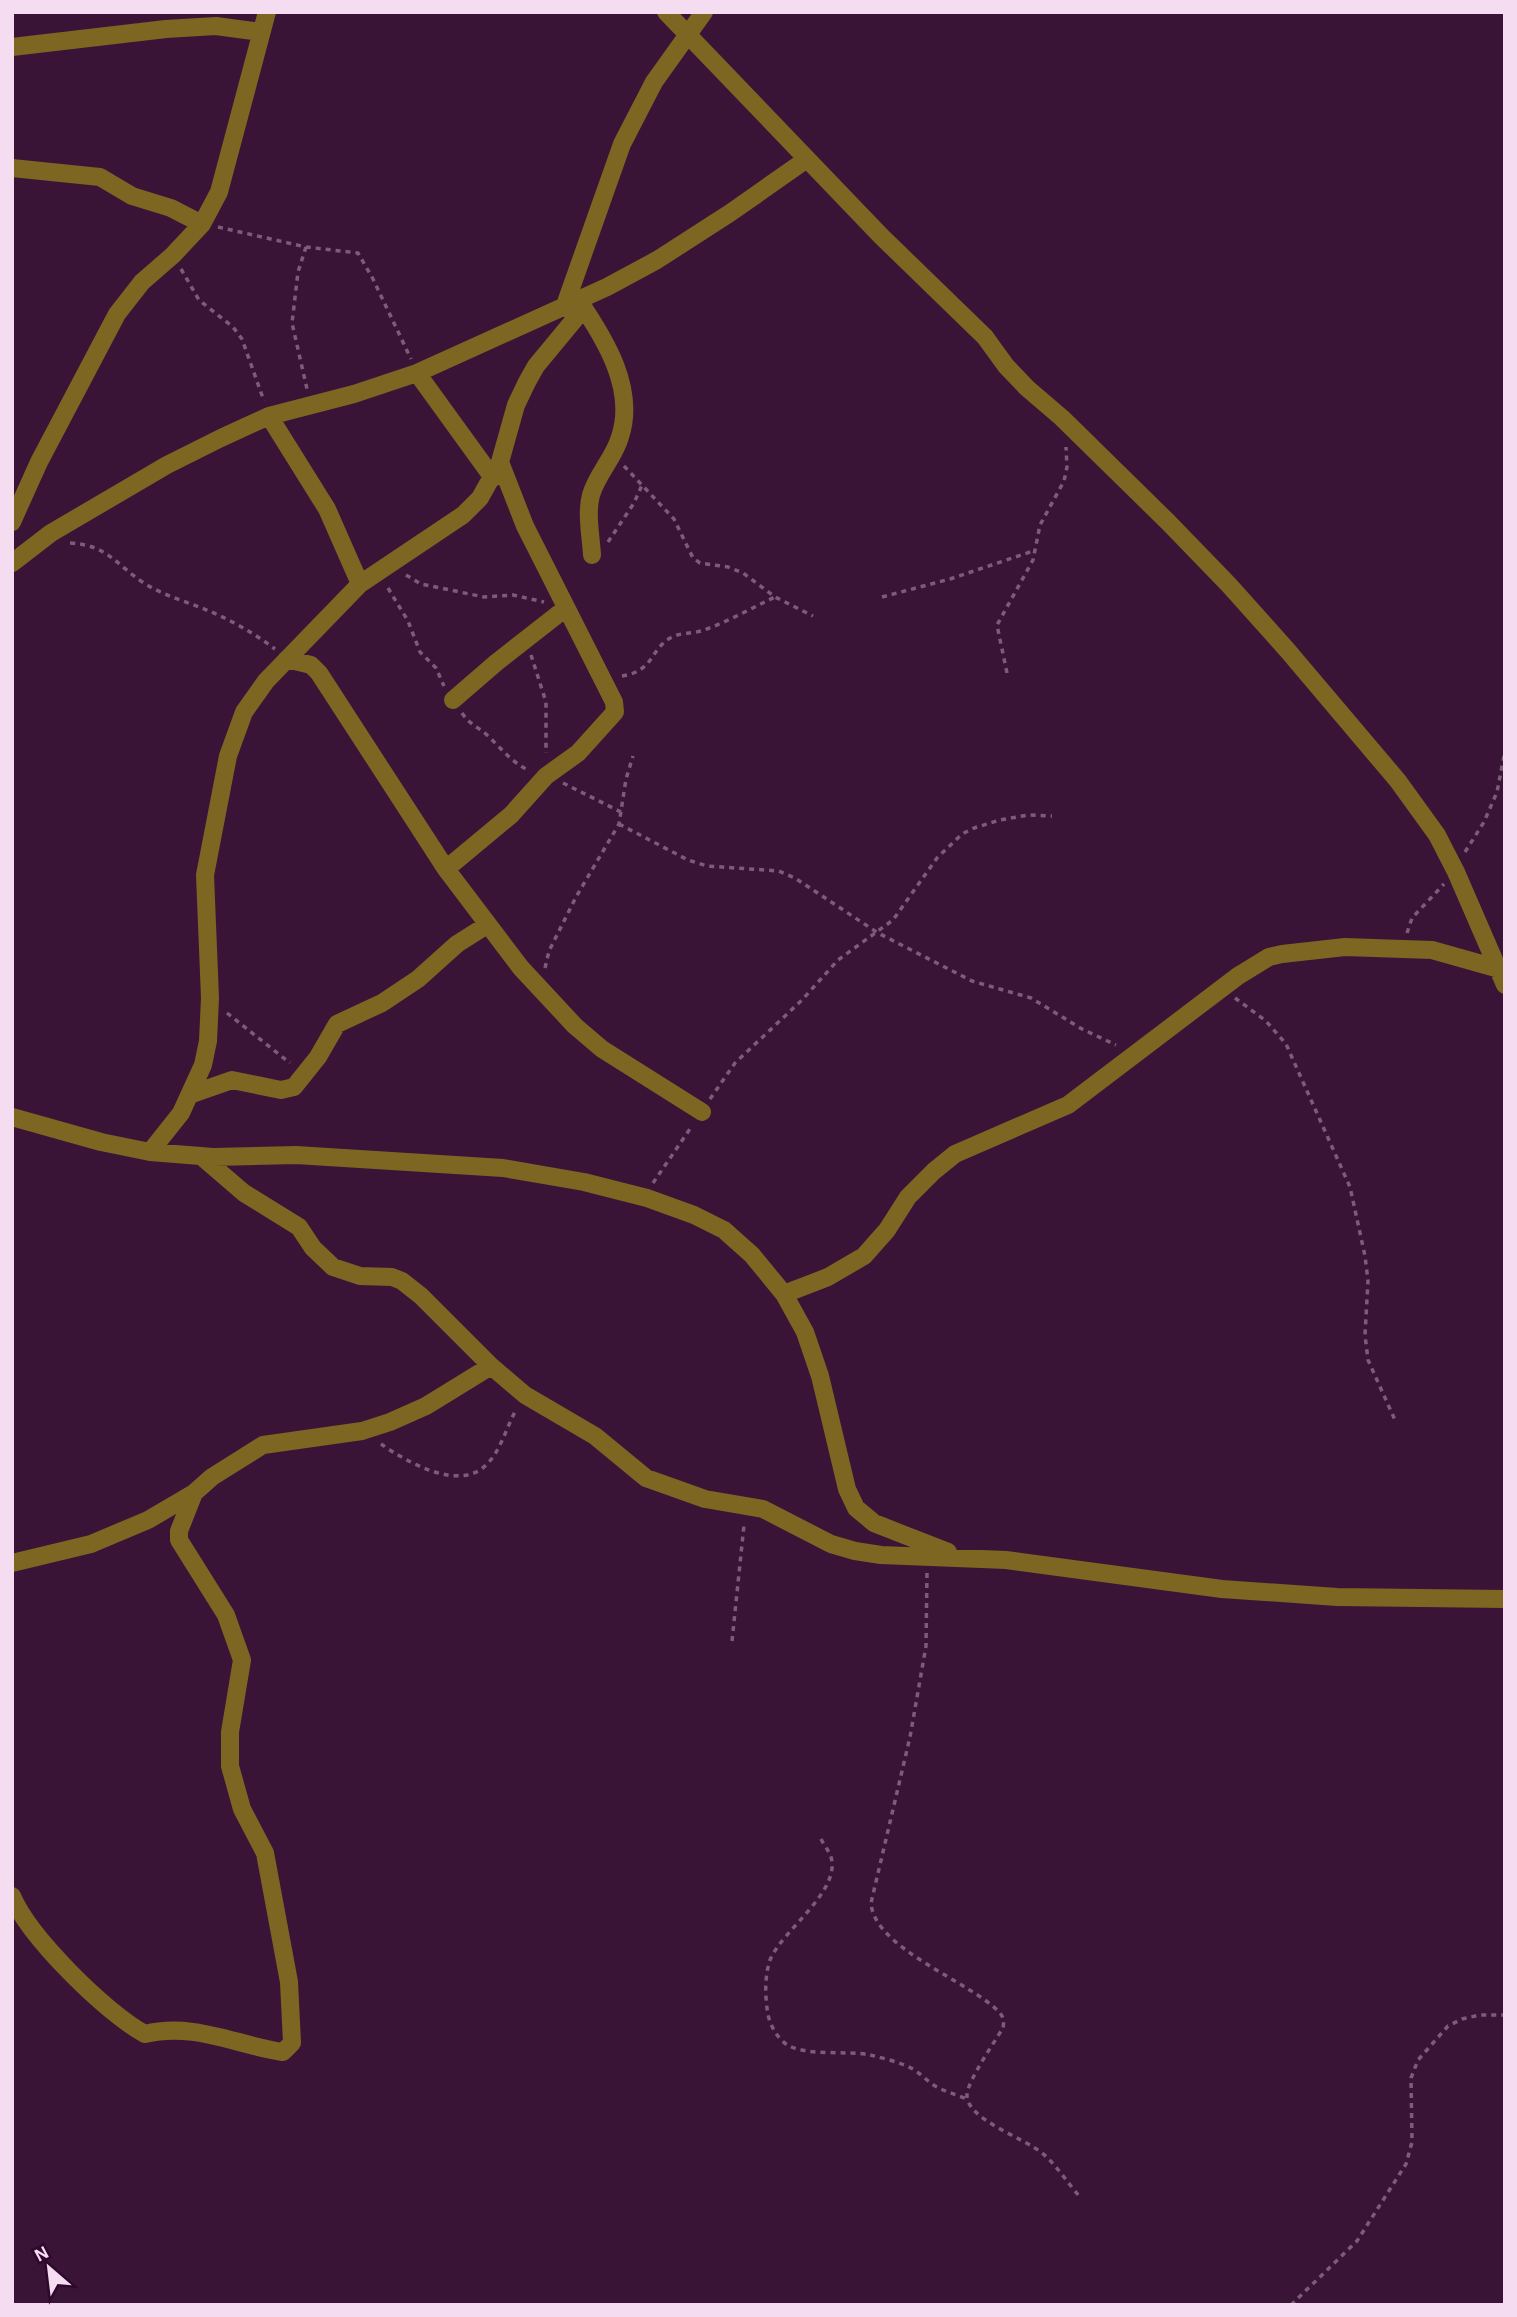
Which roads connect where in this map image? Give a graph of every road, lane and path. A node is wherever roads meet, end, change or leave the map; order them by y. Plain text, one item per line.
1 (267, 12) edge
2 (666, 12) edge
3 (704, 12) edge
4 (260, 32) junction
5 (688, 35) junction
6 (12, 47) edge
7 (807, 159) junction
8 (12, 168) edge
9 (202, 224) junction
10 (306, 247) junction
11 (173, 255) junction
12 (575, 306) junction
13 (417, 373) junction
14 (310, 404) junction
15 (269, 416) junction
16 (1062, 418) junction
17 (613, 454) junction
18 (497, 470) junction
19 (12, 522) edge
20 (51, 533) junction
21 (1036, 550) junction
22 (592, 555) dead end
23 (392, 562) junction
24 (12, 564) edge
25 (360, 584) junction
26 (775, 597) junction
27 (882, 597) dead end
28 (565, 608) junction
29 (813, 616) dead end
30 (525, 640) junction
31 (287, 659) junction
32 (1007, 673) dead end
33 (599, 674) junction
34 (453, 700) dead end
35 (1505, 751) edge
36 (633, 756) dead end
37 (546, 770) junction
38 (621, 812) junction
39 (1052, 816) dead end
40 (619, 824) junction
41 (446, 869) junction
42 (1456, 872) junction
43 (488, 925) junction
44 (878, 933) junction
45 (1404, 949) junction
46 (1502, 975) edge
47 (540, 990) junction
48 (1222, 990) junction
49 (209, 998) junction
50 (1133, 1055) junction
51 (306, 1075) junction
52 (192, 1094) junction
53 (702, 1112) junction
54 (12, 1117) edge
55 (150, 1152) junction
56 (201, 1156) junction
57 (647, 1198) junction
58 (784, 1294) junction
59 (491, 1366) junction
60 (525, 1395) junction
61 (1395, 1420) dead end
62 (362, 1431) junction
63 (194, 1493) junction
64 (746, 1505) junction
65 (912, 1556) junction
66 (961, 1557) junction
67 (12, 1563) edge
68 (1505, 1599) edge
69 (732, 1641) dead end
70 (821, 1839) dead end
71 (12, 1896) edge
72 (1505, 2015) edge
73 (967, 2099) junction
74 (1081, 2198) dead end
75 (1291, 2305) edge

1 - 4 street
2 - 5 street
3 - 5 street
4 - 6 street
4 - 9 street
5 - 7 street
5 - 12 street
7 - 12 street
7 - 16 street
8 - 9 street
9 - 10 path
9 - 11 street
10 - 13 path
10 - 14 path
11 - 15 path
11 - 19 street
12 - 13 street
12 - 17 street
12 - 18 street
13 - 14 street
13 - 18 street
14 - 15 street
15 - 20 street
15 - 25 street
16 - 21 path
16 - 42 street
17 - 22 street
17 - 26 path
18 - 23 street
18 - 28 street
20 - 24 street
20 - 31 path
21 - 27 path
21 - 32 path
23 - 25 street
23 - 28 path
25 - 31 street
26 - 29 path
26 - 33 path
28 - 30 street
28 - 33 street
30 - 34 street
30 - 37 path
31 - 41 street
31 - 49 street
33 - 37 street
35 - 42 path
36 - 38 path
37 - 38 path
37 - 41 street
38 - 40 path
39 - 44 path
40 - 44 path
40 - 47 path
41 - 43 street
42 - 45 path
42 - 46 street
43 - 47 street
43 - 51 street
44 - 50 path
44 - 53 path
45 - 46 street
45 - 48 street
47 - 53 street
48 - 50 street
48 - 61 path
49 - 51 path
49 - 52 street
50 - 58 street
51 - 52 street
52 - 55 street
53 - 57 path
54 - 55 street
55 - 56 street
56 - 57 street
56 - 59 street
57 - 58 street
58 - 66 street
59 - 60 street
59 - 62 street
60 - 62 path
60 - 64 street
62 - 63 street
63 - 67 street
63 - 71 street
64 - 65 street
64 - 69 path
65 - 66 street
65 - 73 path
66 - 68 street
70 - 73 path
72 - 75 path
73 - 74 path

